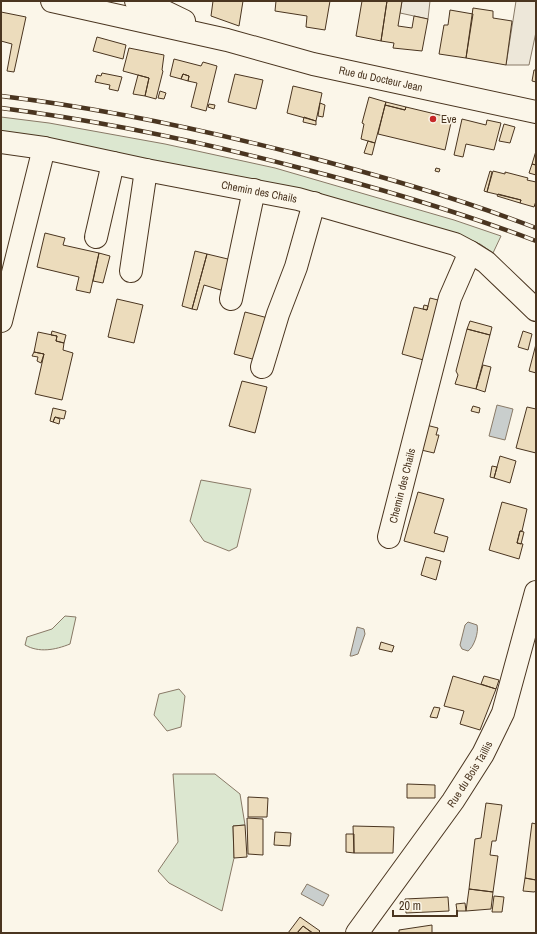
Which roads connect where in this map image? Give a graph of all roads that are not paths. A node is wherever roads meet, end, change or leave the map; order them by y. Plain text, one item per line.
1 (52, 1) edge
2 (136, 1) edge
3 (227, 40) junction
4 (536, 112) edge
5 (1, 142) edge
6 (44, 148) junction
7 (114, 163) junction
8 (146, 170) junction
9 (254, 190) junction
10 (314, 204) junction
11 (96, 237) dead end
12 (470, 252) junction
13 (131, 271) dead end
14 (231, 299) dead end
15 (536, 310) edge
16 (1, 321) edge
17 (262, 367) dead end
18 (389, 537) dead end
19 (536, 592) edge
20 (357, 933) edge

1 - 3 street, Rue du Docteur Jean
2 - 3 street, Rue du Docteur Jean
3 - 4 street, Rue du Docteur Jean
5 - 6 street, Chemin des Chails
6 - 7 street, Chemin des Chails
6 - 16 street
7 - 8 street, Chemin des Chails
7 - 11 street
8 - 9 street, Chemin des Chails
8 - 13 street
9 - 10 street, Chemin des Chails
9 - 14 street
10 - 12 street, Chemin des Chails
10 - 17 street
12 - 15 street, Chemin des Chails
12 - 18 street, Chemin des Chails
19 - 20 street, Rue du Bois Taillis

